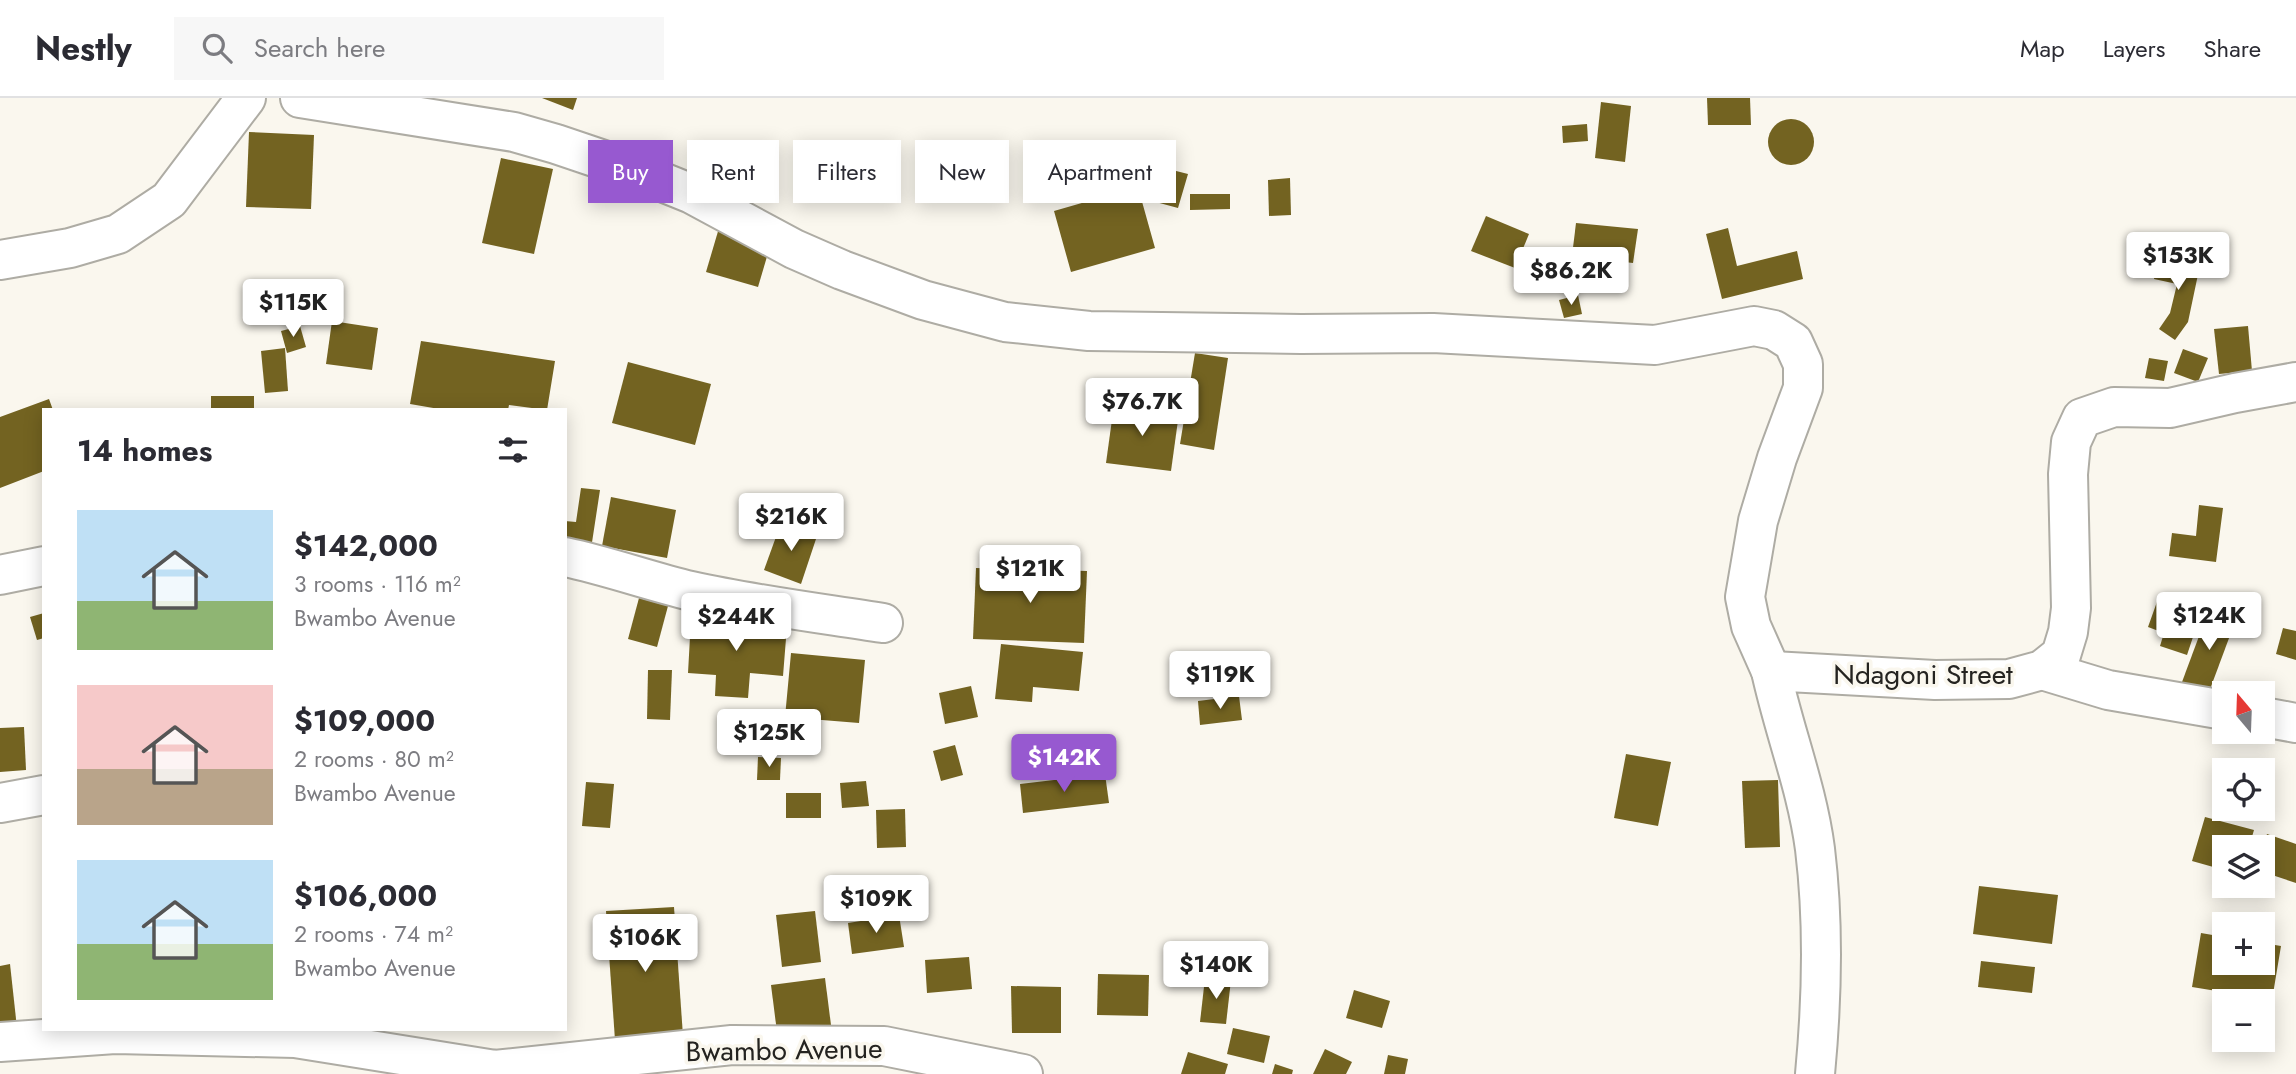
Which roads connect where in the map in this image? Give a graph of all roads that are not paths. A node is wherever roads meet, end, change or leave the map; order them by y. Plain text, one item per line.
1 (246, 98) edge
2 (300, 98) edge
3 (0, 260) edge
4 (2296, 382) edge
5 (567, 557) edge
6 (42, 566) edge
7 (0, 575) edge
8 (883, 623) dead end
9 (2042, 670) junction
10 (1771, 671) junction
11 (2212, 708) edge
12 (2275, 719) edge
13 (2296, 723) edge
14 (42, 795) edge
15 (0, 803) edge
16 (0, 1042) edge
17 (494, 1072) edge
18 (1023, 1074) edge
19 (1815, 1074) edge

1 - 3 street
2 - 10 street
4 - 9 street, Ndagoni Street
5 - 8 street
6 - 7 street
9 - 10 street, Ndagoni Street
9 - 11 street
10 - 19 street
12 - 13 street
14 - 15 street
16 - 17 street, Bwambo Avenue
17 - 18 street, Bwambo Avenue

